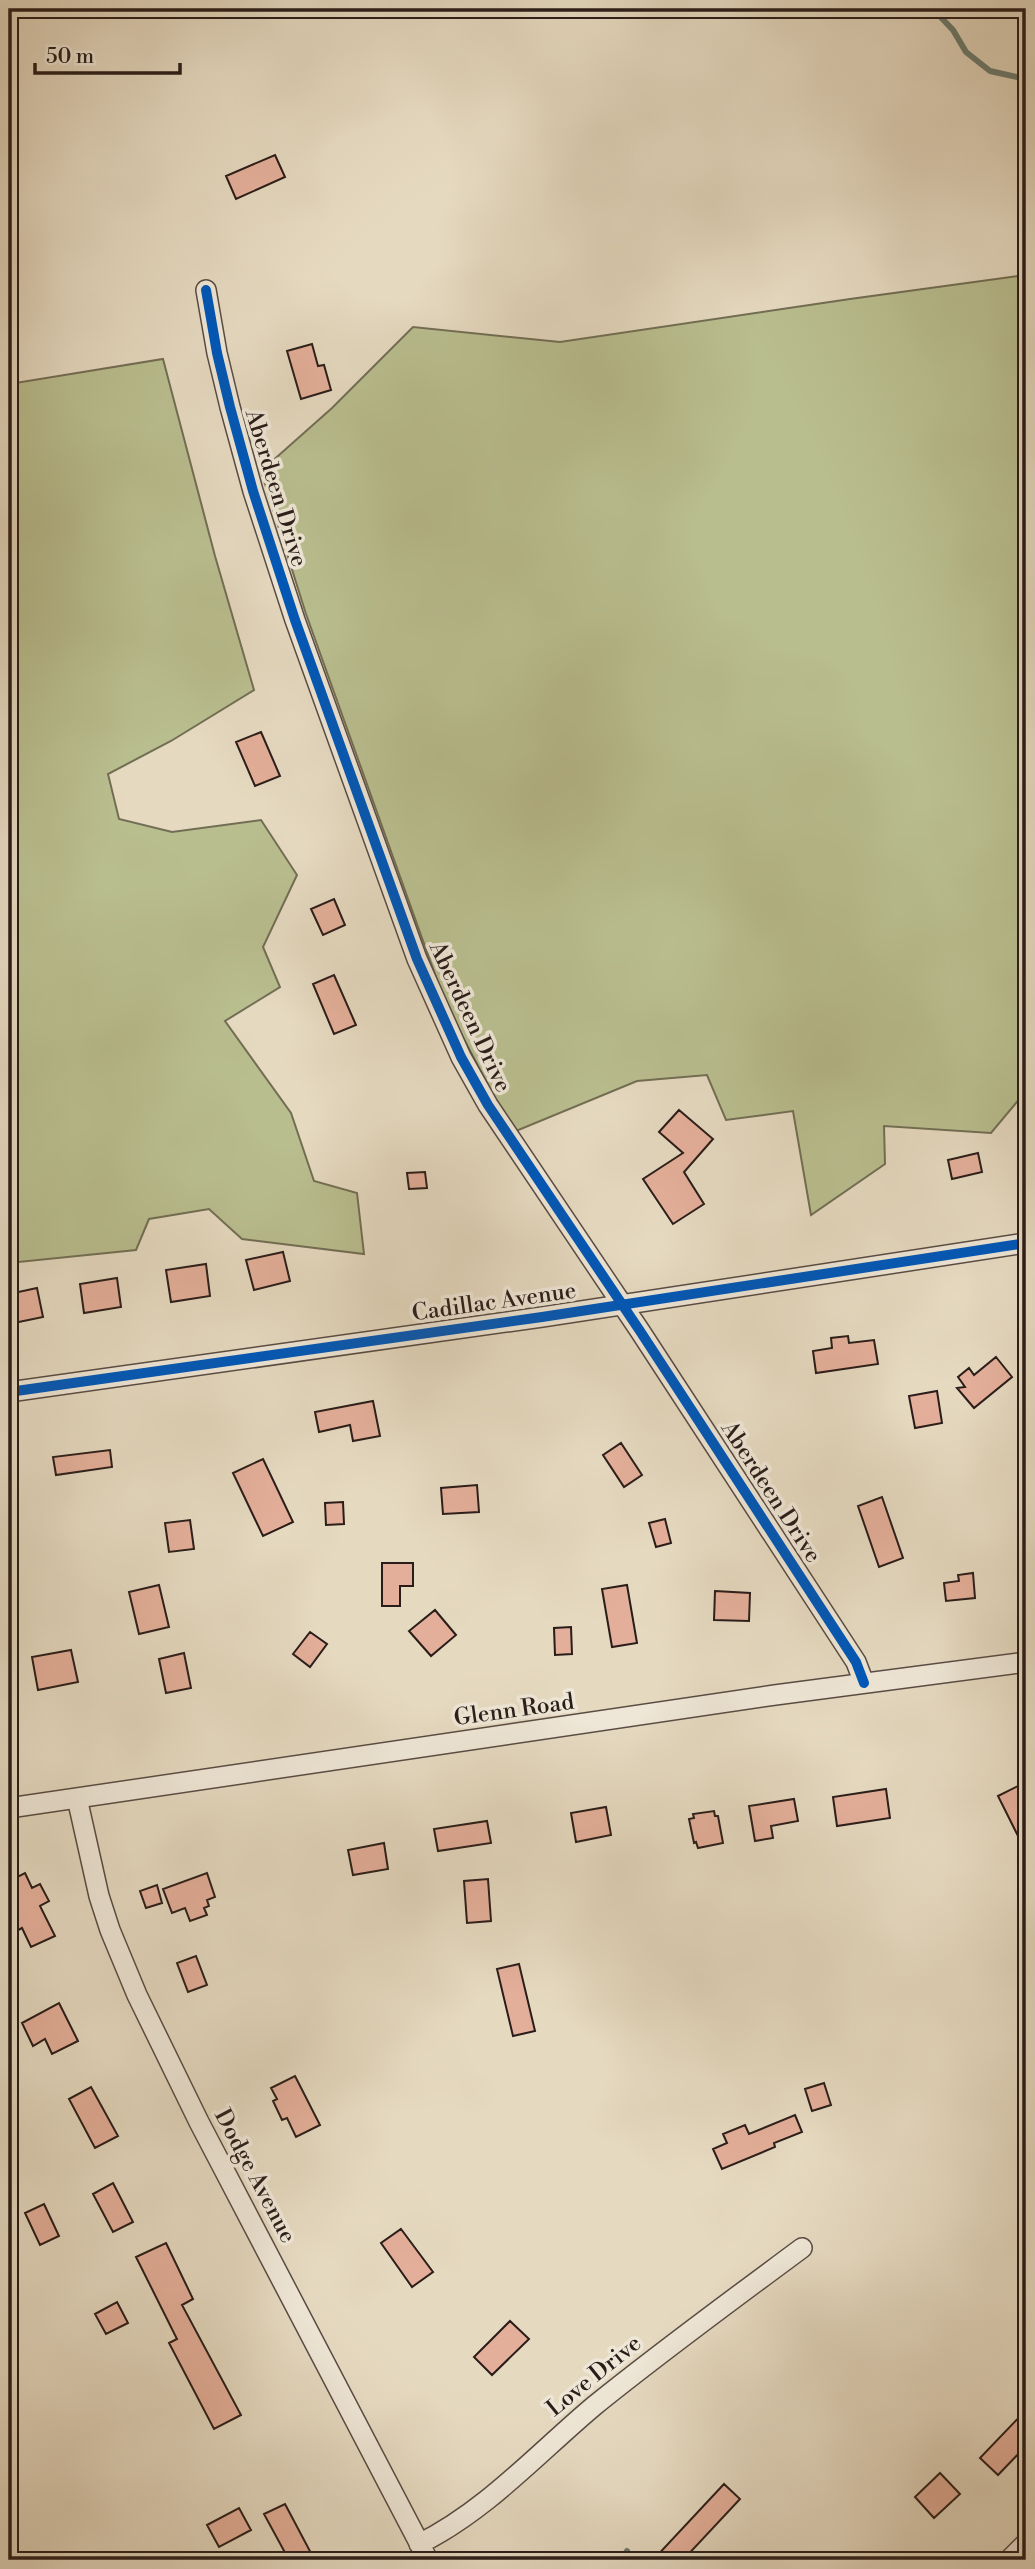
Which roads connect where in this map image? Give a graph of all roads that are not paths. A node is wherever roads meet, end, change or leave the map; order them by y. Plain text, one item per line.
1 (206, 289) dead end
2 (1026, 1243) edge
3 (622, 1304) junction
4 (9, 1392) edge
5 (1026, 1662) edge
6 (864, 1683) junction
7 (77, 1798) junction
8 (9, 1808) edge
9 (802, 2248) dead end
10 (1026, 2543) edge
11 (424, 2552) edge
12 (1009, 2560) edge

1 - 3 street, Aberdeen Drive
2 - 3 street, Cadillac Avenue
3 - 4 street, Cadillac Avenue
3 - 6 street, Aberdeen Drive
5 - 6 street, Glenn Road
6 - 7 street, Glenn Road
7 - 8 street, Glenn Road
7 - 11 street, Dodge Avenue
9 - 11 street, Love Drive
10 - 12 street

